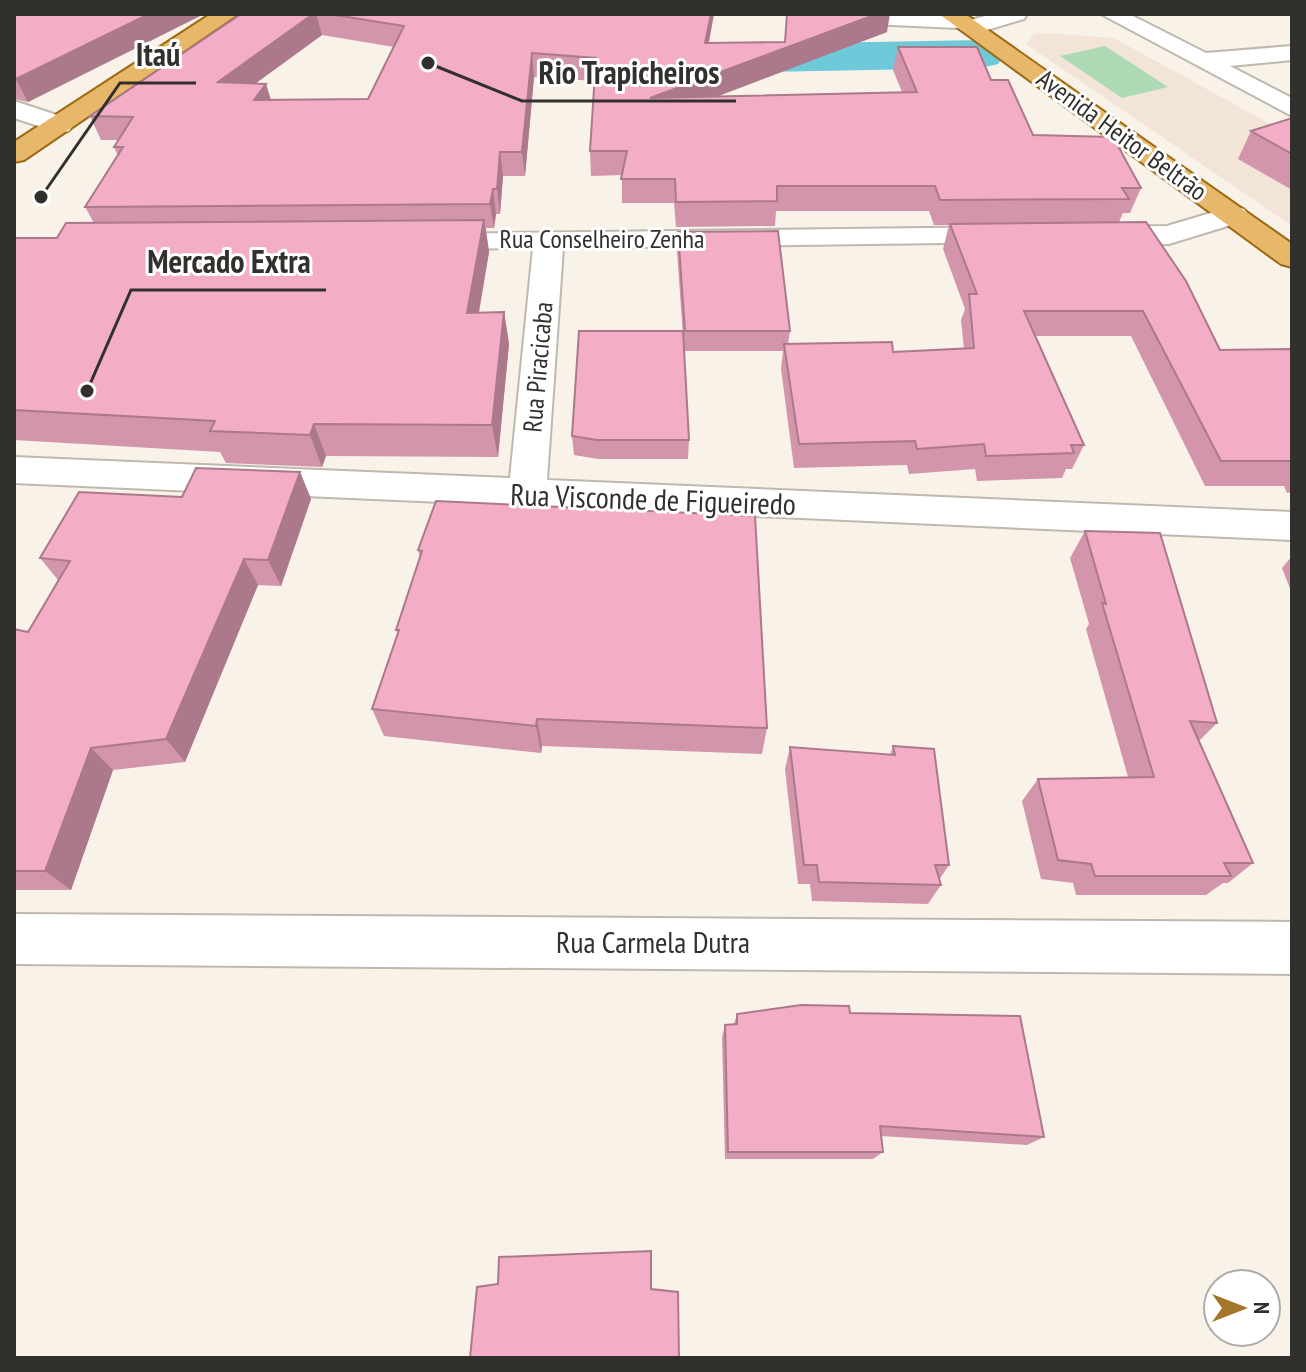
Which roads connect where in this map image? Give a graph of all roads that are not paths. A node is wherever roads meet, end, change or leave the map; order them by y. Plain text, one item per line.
1 (227, 14) edge
2 (803, 14) edge
3 (1016, 14) edge
4 (1112, 14) edge
5 (960, 21) edge
6 (1292, 53) edge
7 (1263, 56) junction
8 (1202, 61) junction
9 (1292, 76) edge
10 (1285, 100) edge
11 (14, 109) edge
12 (60, 125) junction
13 (14, 154) edge
14 (1234, 215) junction
15 (1042, 236) edge
16 (1074, 236) edge
17 (549, 239) junction
18 (391, 241) edge
19 (1292, 258) edge
20 (14, 470) edge
21 (527, 495) junction
22 (1292, 526) edge
23 (14, 939) edge
24 (1292, 948) edge

1 - 12 main road
2 - 5 street
3 - 5 street
4 - 8 street
5 - 14 main road, Avenida Heitor Beltrão
6 - 7 street
7 - 8 street
7 - 9 street
8 - 10 street
11 - 12 street
12 - 13 main road
14 - 16 street
14 - 19 main road, Avenida Heitor Beltrão
15 - 17 street, Rua Conselheiro Zenha
17 - 18 street, Rua Conselheiro Zenha
17 - 21 street, Rua Piracicaba
20 - 21 street, Rua Visconde de Figueiredo
21 - 22 street, Rua Visconde de Figueiredo
23 - 24 street, Rua Carmela Dutra

